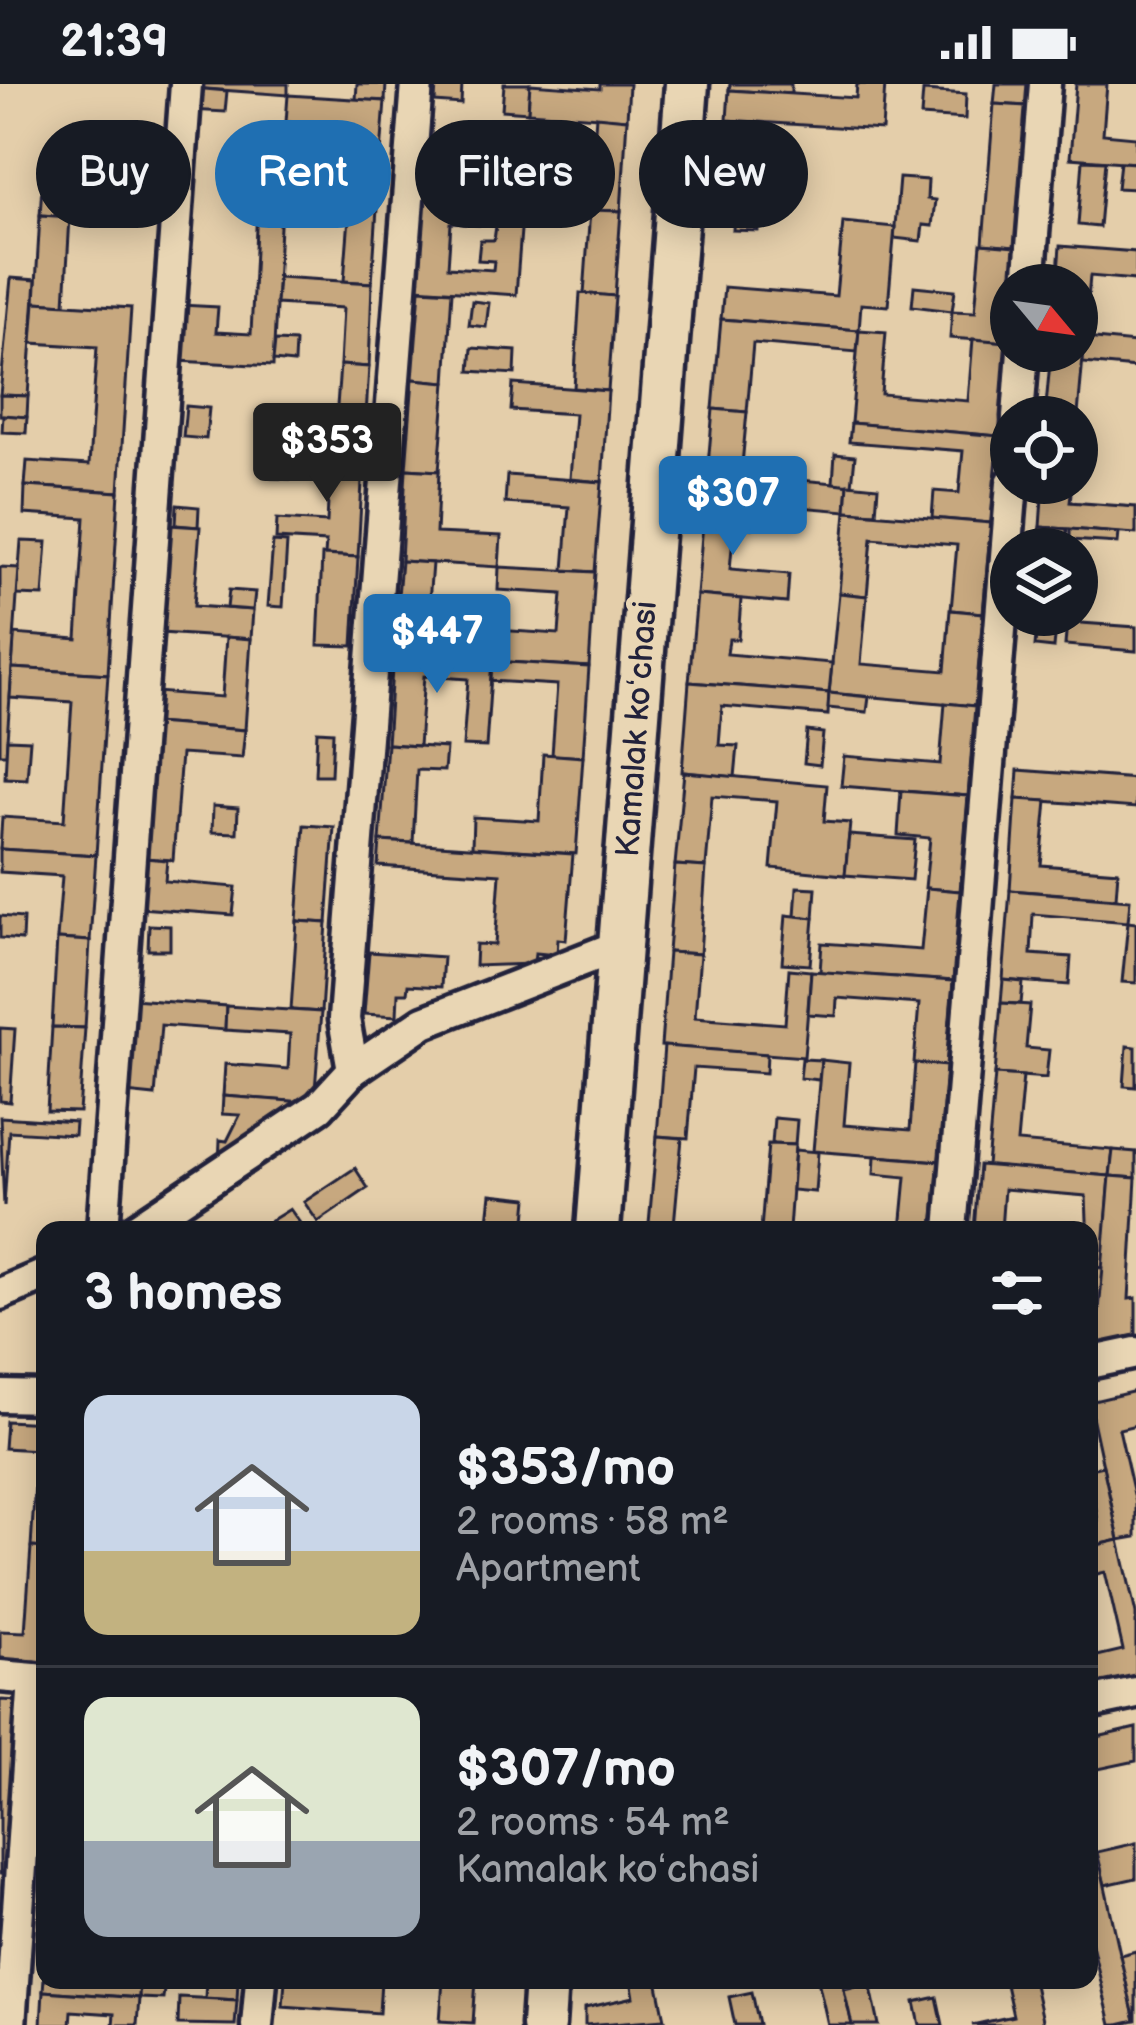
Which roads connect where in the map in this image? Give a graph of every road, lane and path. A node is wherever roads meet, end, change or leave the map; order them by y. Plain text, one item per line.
1 (186, 84) edge
2 (417, 84) edge
3 (687, 84) edge
4 (1045, 84) edge
5 (1031, 264) edge
6 (1010, 504) edge
7 (621, 945) junction
8 (353, 1070) junction
9 (104, 1221) edge
10 (148, 1221) edge
11 (599, 1221) edge
12 (952, 1221) edge
13 (36, 1279) edge
14 (0, 1294) edge
15 (1136, 1353) edge
16 (1098, 1361) edge
17 (0, 1396) edge
18 (36, 1397) edge
19 (0, 1676) edge
20 (36, 1680) edge
21 (1136, 1693) edge
22 (1098, 1701) edge
23 (36, 1726) edge
24 (260, 1989) edge
25 (545, 1989) edge
26 (10, 2025) edge
27 (257, 2025) edge
28 (543, 2025) edge

1 - 9 street
2 - 8 street
3 - 7 street, Kamalak koʻchasi
4 - 5 street
6 - 12 street
7 - 8 street
7 - 11 street, Kamalak koʻchasi
8 - 10 street
13 - 14 street
15 - 16 street
17 - 18 street
19 - 20 street
21 - 22 street
23 - 26 street
24 - 27 street
25 - 28 street

